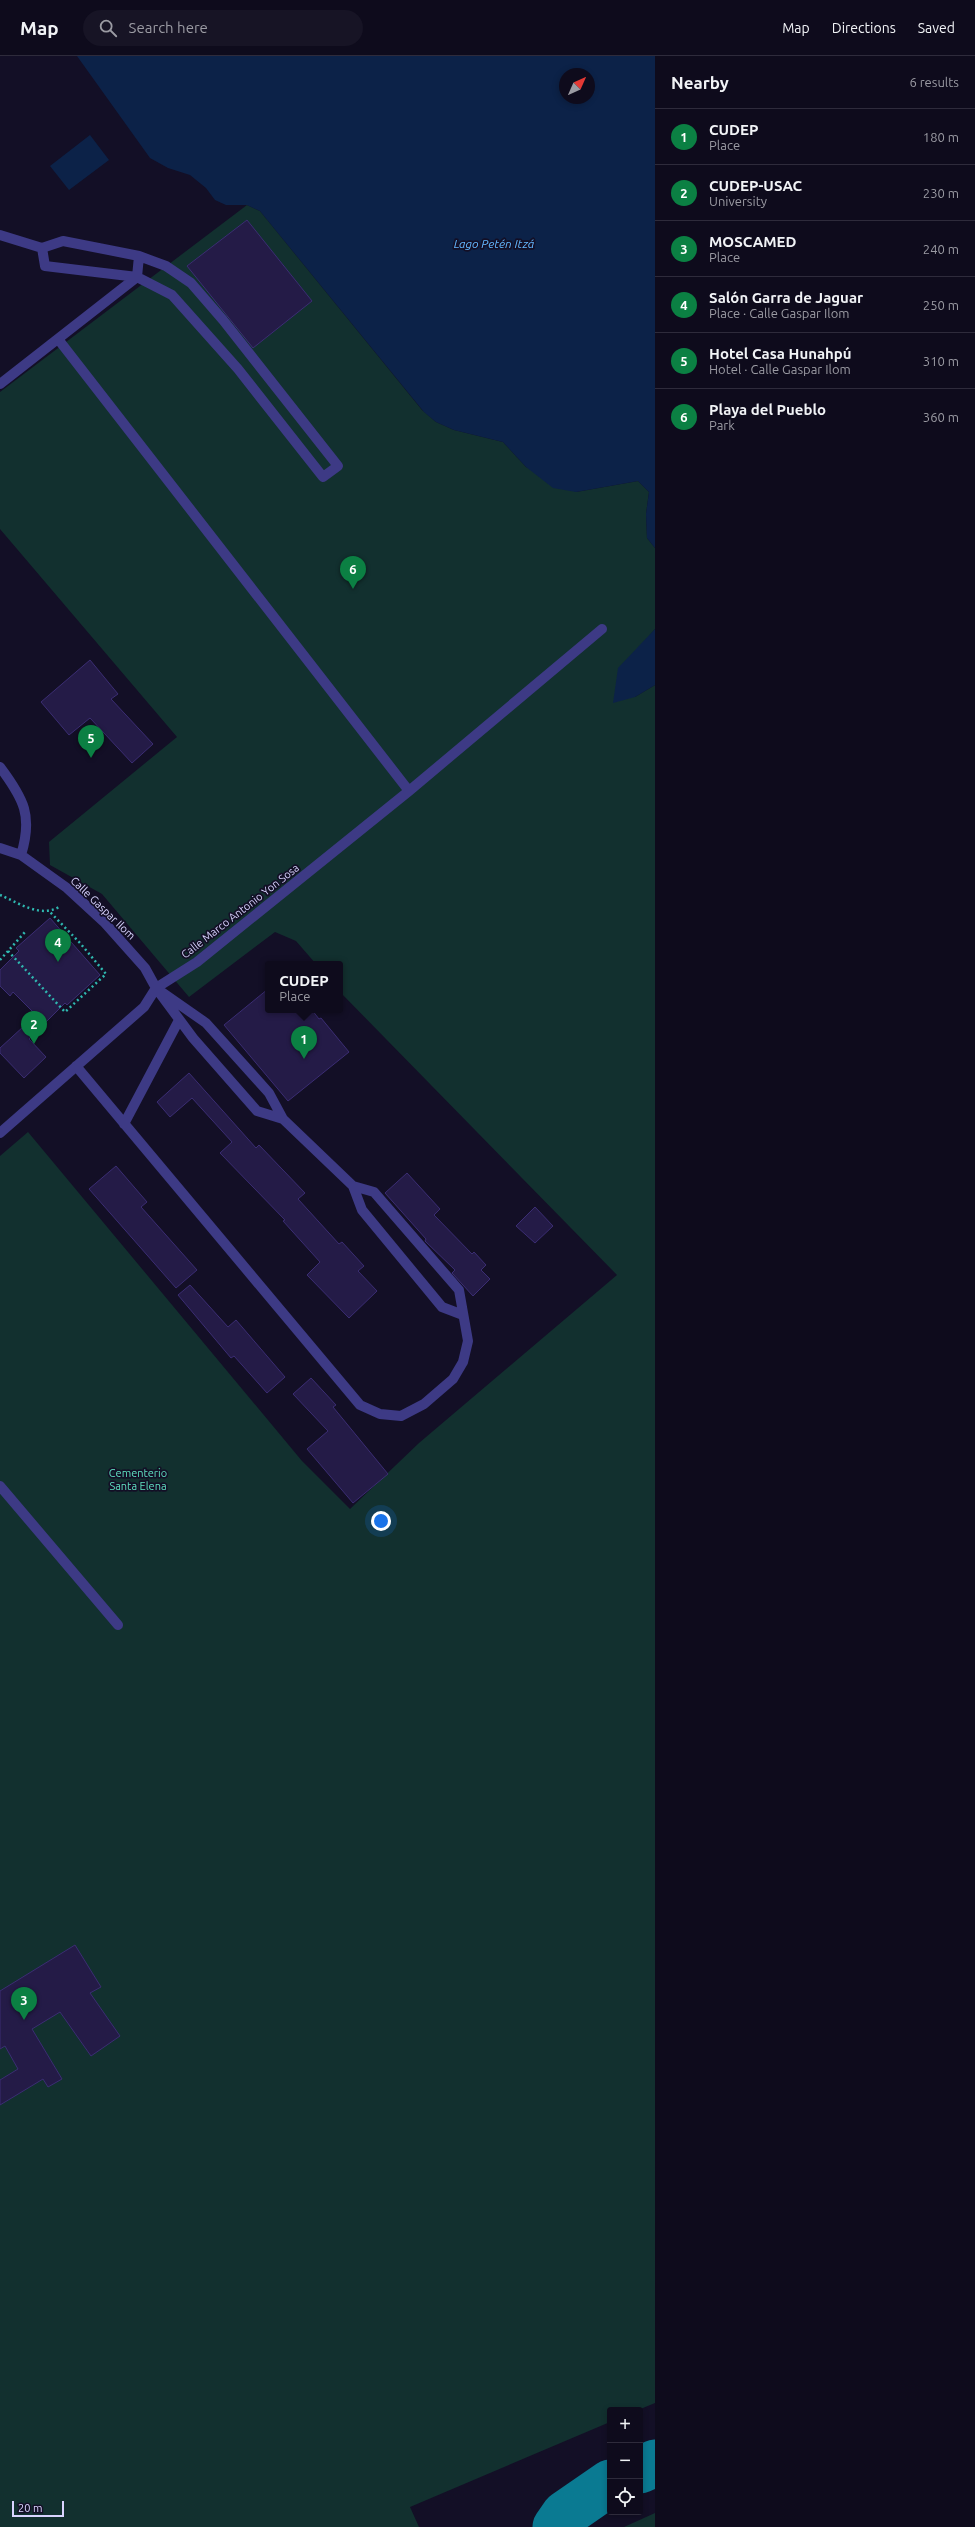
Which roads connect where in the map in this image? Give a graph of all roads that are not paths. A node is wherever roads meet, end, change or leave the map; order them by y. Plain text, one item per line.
1 (0, 235) edge
2 (42, 248) junction
3 (139, 256) junction
4 (137, 277) junction
5 (58, 339) junction
6 (253, 358) junction
7 (238, 369) junction
8 (0, 384) edge
9 (602, 629) dead end
10 (0, 767) edge
11 (409, 791) junction
12 (0, 848) edge
13 (21, 855) junction
14 (156, 988) junction
15 (179, 1020) junction
16 (76, 1066) junction
17 (283, 1120) junction
18 (124, 1124) junction
19 (0, 1133) edge
20 (354, 1186) junction
21 (463, 1315) junction
22 (0, 1486) edge
23 (118, 1625) dead end

1 - 2 street
2 - 3 street
2 - 4 street
3 - 4 street
3 - 6 street
4 - 5 street
4 - 7 street
5 - 8 street
5 - 11 street
6 - 7 street
6 - 7 street
9 - 11 street, Calle Marco Antonio Yon Sosa
10 - 13 street
11 - 14 street, Calle Marco Antonio Yon Sosa
12 - 13 street, Calle Gaspar Ilom
13 - 14 street, Calle Gaspar Ilom
14 - 15 street, Calle Gaspar Ilom
14 - 16 street, Calle Marco Antonio Yon Sosa
14 - 17 street
15 - 17 street, Calle Gaspar Ilom
15 - 18 street
16 - 18 street
16 - 19 street, Calle Marco Antonio Yon Sosa
17 - 20 street
18 - 21 street
20 - 21 street
20 - 21 street
22 - 23 street

